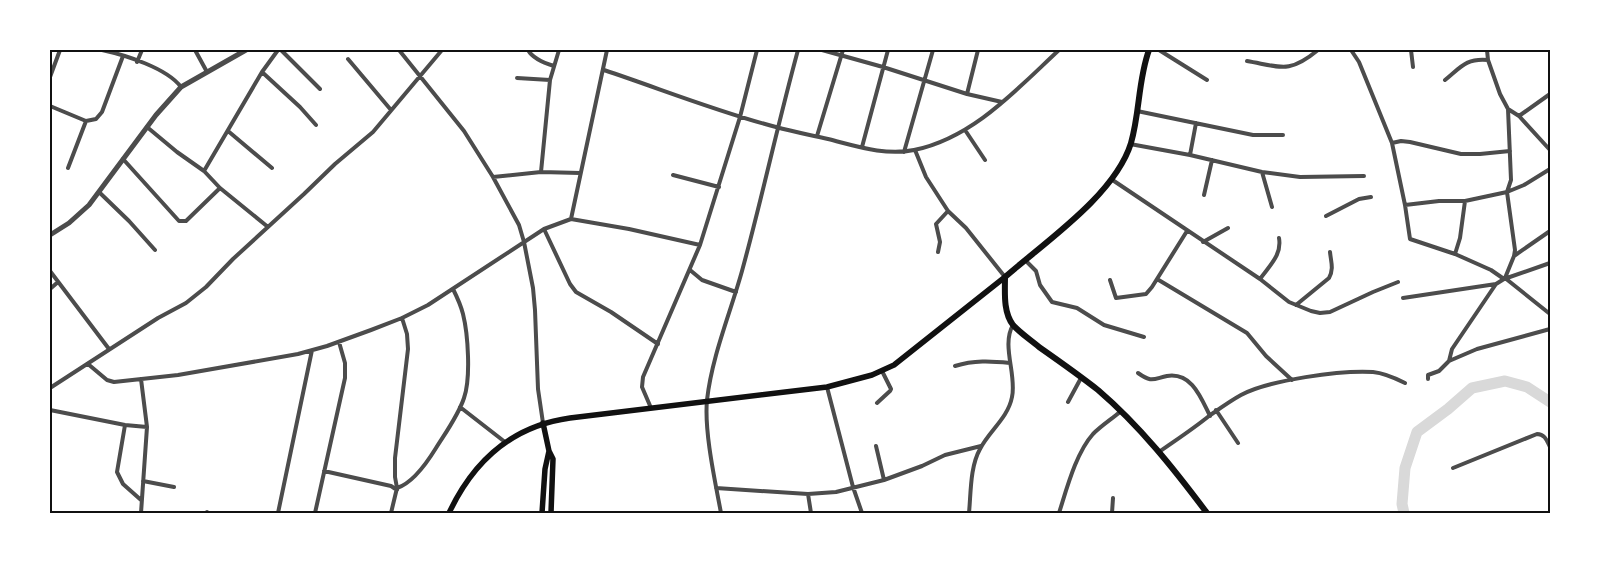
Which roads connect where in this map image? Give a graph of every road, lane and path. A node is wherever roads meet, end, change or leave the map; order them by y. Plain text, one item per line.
1 (60, 50) edge
2 (102, 50) edge
3 (142, 50) edge
4 (195, 50) edge
5 (246, 50) edge
6 (279, 50) edge
7 (399, 50) edge
8 (442, 50) edge
9 (528, 50) edge
10 (559, 50) edge
11 (607, 50) edge
12 (757, 50) edge
13 (798, 50) edge
14 (822, 50) edge
15 (843, 50) edge
16 (888, 50) edge
17 (933, 50) edge
18 (978, 50) edge
19 (1059, 50) edge
20 (1149, 50) edge
21 (1159, 50) edge
22 (1318, 50) edge
23 (1351, 50) edge
24 (1410, 50) edge
25 (1487, 50) edge
26 (123, 56) junction
27 (841, 56) junction
28 (348, 59) dead end
29 (1488, 60) junction
30 (1247, 61) dead end
31 (137, 62) junction
32 (554, 66) junction
33 (884, 67) junction
34 (1413, 67) dead end
35 (604, 70) junction
36 (207, 72) junction
37 (262, 72) junction
38 (420, 76) junction
39 (50, 77) edge
40 (517, 78) dead end
41 (550, 80) junction
42 (1206, 80) dead end
43 (1445, 80) dead end
44 (924, 81) junction
45 (181, 87) junction
46 (320, 89) dead end
47 (967, 94) junction
48 (1550, 94) edge
49 (1002, 102) junction
50 (50, 106) edge
51 (1508, 108) junction
52 (391, 110) junction
53 (1137, 111) junction
54 (740, 116) junction
55 (1519, 116) junction
56 (86, 121) junction
57 (1196, 123) junction
58 (316, 125) dead end
59 (147, 127) junction
60 (777, 128) junction
61 (965, 130) junction
62 (228, 131) junction
63 (1283, 135) dead end
64 (817, 136) junction
65 (1392, 143) junction
66 (1130, 144) junction
67 (862, 147) junction
68 (1549, 148) edge
69 (915, 150) junction
70 (1510, 151) junction
71 (904, 152) junction
72 (1190, 155) junction
73 (123, 159) junction
74 (985, 160) dead end
75 (1212, 160) junction
76 (68, 168) dead end
77 (272, 168) dead end
78 (1550, 169) edge
79 (204, 171) junction
80 (542, 172) junction
81 (1262, 172) junction
82 (580, 173) junction
83 (673, 176) dead end
84 (1364, 176) dead end
85 (493, 177) junction
86 (1111, 179) junction
87 (719, 187) junction
88 (220, 188) junction
89 (1507, 192) junction
90 (100, 193) junction
91 (1204, 195) dead end
92 (1371, 197) dead end
93 (1464, 201) junction
94 (1405, 205) junction
95 (1272, 207) dead end
96 (948, 211) junction
97 (1326, 216) dead end
98 (571, 219) junction
99 (268, 227) junction
100 (1228, 228) dead end
101 (544, 229) junction
102 (1187, 231) junction
103 (1550, 231) edge
104 (50, 234) edge
105 (1279, 238) dead end
106 (524, 242) junction
107 (1203, 242) junction
108 (700, 244) junction
109 (154, 250) dead end
110 (938, 252) dead end
111 (1330, 252) dead end
112 (1455, 254) junction
113 (1514, 256) junction
114 (1025, 260) junction
115 (1550, 263) edge
116 (690, 270) junction
117 (50, 271) edge
118 (1005, 277) junction
119 (1504, 278) junction
120 (1157, 279) junction
121 (1260, 279) junction
122 (1110, 280) dead end
123 (58, 282) junction
124 (1398, 282) dead end
125 (1496, 284) junction
126 (50, 288) edge
127 (453, 289) junction
128 (736, 292) junction
129 (1403, 298) dead end
130 (1296, 305) junction
131 (1550, 314) edge
132 (402, 318) junction
133 (1013, 324) junction
134 (1550, 329) edge
135 (1144, 337) dead end
136 (339, 342) junction
137 (658, 344) junction
138 (109, 349) junction
139 (312, 350) junction
140 (1449, 361) junction
141 (1010, 362) junction
142 (88, 364) junction
143 (956, 366) dead end
144 (882, 371) junction
145 (1138, 374) dead end
146 (1081, 378) junction
147 (141, 379) junction
148 (1428, 379) dead end
149 (1292, 380) junction
150 (1405, 383) dead end
151 (827, 387) junction
152 (50, 388) edge
153 (707, 401) junction
154 (1068, 402) dead end
155 (877, 403) dead end
156 (460, 407) junction
157 (651, 408) junction
158 (50, 410) edge
159 (1216, 410) junction
160 (1121, 411) junction
161 (1210, 416) junction
162 (543, 423) junction
163 (125, 425) junction
164 (147, 427) junction
165 (505, 442) junction
166 (1238, 442) dead end
167 (876, 446) dead end
168 (981, 446) junction
169 (1550, 447) edge
170 (548, 450) junction
171 (1159, 452) junction
172 (1453, 468) dead end
173 (324, 471) junction
174 (884, 480) junction
175 (143, 481) junction
176 (174, 487) dead end
177 (852, 487) junction
178 (716, 488) junction
179 (397, 489) junction
180 (808, 494) junction
181 (1113, 498) dead end
182 (141, 500) junction
183 (141, 513) edge
184 (278, 513) edge
185 (315, 513) edge
186 (391, 513) edge
187 (449, 513) edge
188 (542, 513) edge
189 (552, 513) edge
190 (721, 513) edge
191 (811, 513) edge
192 (862, 513) edge
193 (969, 513) edge
194 (1059, 513) edge
195 (1112, 513) edge
196 (1207, 513) edge

1 - 39 street
2 - 26 street
3 - 31 street
4 - 36 street
5 - 36 street
6 - 37 street
6 - 46 street
7 - 38 street
8 - 38 street
9 - 32 street
10 - 32 street
11 - 35 street
12 - 54 street
13 - 60 street
14 - 27 street
15 - 27 street
16 - 33 street
17 - 44 street
18 - 47 street
19 - 49 street
20 - 53 main road
21 - 42 street
22 - 30 street
23 - 65 street
24 - 34 street
25 - 29 street
26 - 31 street
26 - 56 street
27 - 33 street
27 - 64 street
28 - 52 street
29 - 43 street
29 - 51 street
31 - 45 street
32 - 41 street
33 - 44 street
33 - 67 street
35 - 54 street
35 - 82 street
36 - 45 street
37 - 58 street
37 - 62 street
38 - 52 street
38 - 85 street
40 - 41 street
41 - 80 street
44 - 47 street
44 - 71 street
45 - 59 street
47 - 49 street
48 - 55 street
49 - 61 street
50 - 56 street
51 - 55 street
51 - 70 street
52 - 99 street
53 - 57 street
53 - 66 main road
54 - 60 street
54 - 87 street
55 - 68 street
56 - 76 street
57 - 63 street
57 - 72 street
59 - 73 street
59 - 79 street
60 - 64 street
60 - 128 street
61 - 69 street
61 - 74 street
62 - 77 street
62 - 79 street
64 - 67 street
65 - 70 street
65 - 94 street
66 - 72 street
66 - 86 main road
67 - 71 street
69 - 71 street
69 - 96 street
70 - 89 street
72 - 75 street
73 - 88 street
73 - 90 street
75 - 81 street
75 - 91 street
78 - 89 street
79 - 88 street
80 - 82 street
80 - 85 street
81 - 84 street
81 - 95 street
82 - 98 street
83 - 87 street
85 - 106 street
86 - 102 street
86 - 114 main road
87 - 108 street
88 - 99 street
89 - 93 street
89 - 113 street
90 - 104 street
90 - 109 street
92 - 97 street
93 - 94 street
93 - 112 street
94 - 112 street
96 - 110 street
96 - 118 street
98 - 101 street
98 - 108 street
99 - 138 street
100 - 107 street
101 - 106 street
101 - 137 street
102 - 107 street
102 - 120 street
103 - 113 street
105 - 121 street
106 - 127 street
106 - 162 street
107 - 121 street
108 - 116 street
111 - 130 street
112 - 119 street
113 - 119 street
114 - 118 main road
114 - 135 street
115 - 119 street
116 - 128 street
116 - 137 street
117 - 123 street
118 - 133 main road
118 - 144 main road
119 - 125 street
119 - 131 street
120 - 122 street
120 - 149 street
121 - 130 street
123 - 126 street
123 - 138 street
124 - 130 street
125 - 129 street
125 - 140 street
127 - 132 street
127 - 156 street
128 - 153 street
132 - 136 street
132 - 179 street
133 - 141 street
133 - 146 main road
134 - 140 street
136 - 139 street
136 - 173 street
137 - 157 street
138 - 142 street
139 - 147 street
139 - 184 street
140 - 148 street
141 - 143 street
141 - 168 street
142 - 147 street
142 - 152 street
144 - 151 main road
144 - 155 street
145 - 161 street
146 - 154 street
146 - 160 main road
147 - 164 street
149 - 150 street
149 - 159 street
151 - 153 main road
151 - 177 street
153 - 157 main road
153 - 178 street
156 - 165 street
156 - 179 street
157 - 162 main road
158 - 163 street
159 - 161 street
159 - 166 street
160 - 171 main road
160 - 194 street
161 - 171 street
162 - 165 main road
162 - 170 main road
163 - 164 street
163 - 182 street
164 - 175 street
165 - 187 main road
167 - 174 street
168 - 174 street
168 - 193 street
169 - 172 street
170 - 188 main road
170 - 189 main road
171 - 196 main road
173 - 179 street
173 - 185 street
174 - 177 street
175 - 176 street
175 - 182 street
177 - 180 street
177 - 192 street
178 - 180 street
178 - 190 street
179 - 186 street
180 - 191 street
181 - 195 street
182 - 183 street

